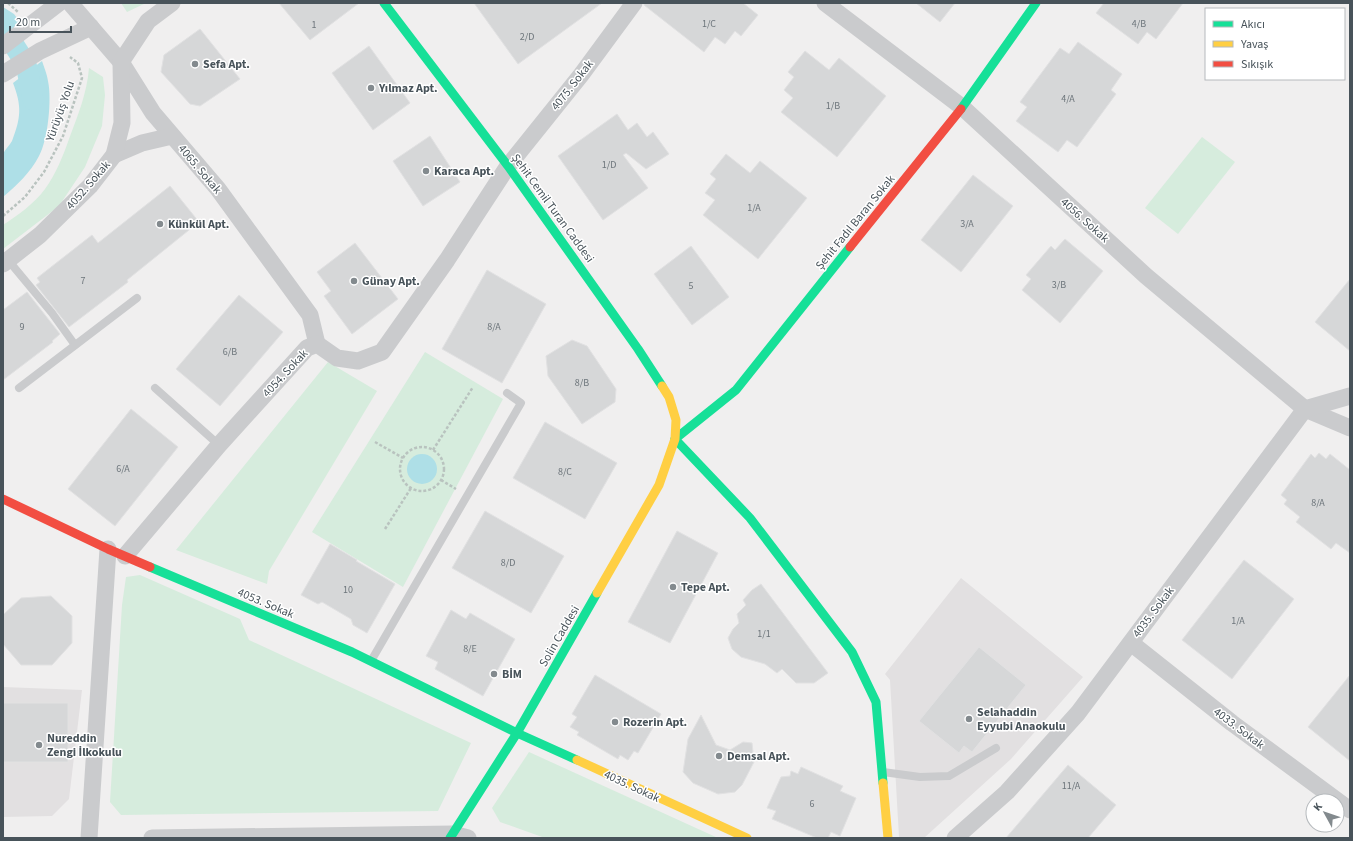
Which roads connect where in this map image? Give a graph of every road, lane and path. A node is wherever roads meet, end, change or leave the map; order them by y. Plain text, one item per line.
1 (8, 3) edge
2 (58, 3) edge
3 (70, 3) edge
4 (172, 3) edge
5 (384, 3) edge
6 (634, 3) edge
7 (825, 3) edge
8 (1036, 3) edge
9 (29, 26) junction
10 (91, 27) junction
11 (3, 46) edge
12 (46, 48) junction
13 (121, 62) junction
14 (6, 72) edge
15 (962, 107) junction
16 (172, 136) junction
17 (114, 155) junction
18 (508, 166) junction
19 (3, 216) edge
20 (6, 262) edge
21 (138, 298) dead end
22 (317, 344) junction
23 (75, 345) junction
24 (473, 387) dead end
25 (18, 388) dead end
26 (155, 388) dead end
27 (507, 393) dead end
28 (1350, 396) edge
29 (1305, 409) junction
30 (1350, 428) edge
31 (675, 440) junction
32 (375, 442) dead end
33 (218, 445) junction
34 (433, 450) junction
35 (402, 458) junction
36 (411, 488) junction
37 (3, 499) edge
38 (385, 529) dead end
39 (108, 549) junction
40 (125, 556) junction
41 (1130, 643) junction
42 (370, 661) junction
43 (517, 733) junction
44 (996, 748) dead end
45 (882, 772) junction
46 (1350, 810) edge
47 (457, 837) edge
48 (89, 838) edge
49 (152, 838) edge
50 (747, 838) edge
51 (888, 838) edge
52 (955, 838) edge

1 - 9 path
2 - 9 street
3 - 10 street, 4065. Sokak
4 - 13 street
5 - 18 street, Şehit Cemil Turan Caddesi
6 - 18 street, 4075. Sokak
7 - 15 street, 4056. Sokak
8 - 15 street, Şehit Fadıl Baran Sokak
9 - 11 street
10 - 12 street
10 - 13 street, 4065. Sokak
12 - 14 street
12 - 19 path, Yürüyüş Yolu
13 - 16 street, 4065. Sokak
13 - 17 street, 4052. Sokak
15 - 29 street, 4056. Sokak
15 - 31 street, Şehit Fadıl Baran Sokak
16 - 17 street
16 - 22 street, 4065. Sokak
17 - 20 street, 4052. Sokak
18 - 22 street, 4054. Sokak
18 - 31 street, Şehit Cemil Turan Caddesi
20 - 23 lane
21 - 23 lane
22 - 33 street, 4054. Sokak
23 - 25 lane
24 - 34 path
26 - 33 lane
27 - 42 lane
28 - 29 street
29 - 30 street, 4056. Sokak
29 - 41 street, 4035. Sokak
31 - 43 street, Solin Caddesi
31 - 45 street
32 - 35 path
33 - 40 street, 4054. Sokak
34 - 35 path
34 - 36 path
35 - 36 path
36 - 38 path
37 - 39 street, 4053. Sokak
39 - 40 street, 4053. Sokak
39 - 48 street
40 - 42 street, 4053. Sokak
41 - 46 street, 4033. Sokak
41 - 52 street, 4035. Sokak
42 - 43 street, 4053. Sokak
43 - 47 street, Solin Caddesi
43 - 50 street, 4035. Sokak
44 - 45 lane
45 - 51 street
47 - 49 street

